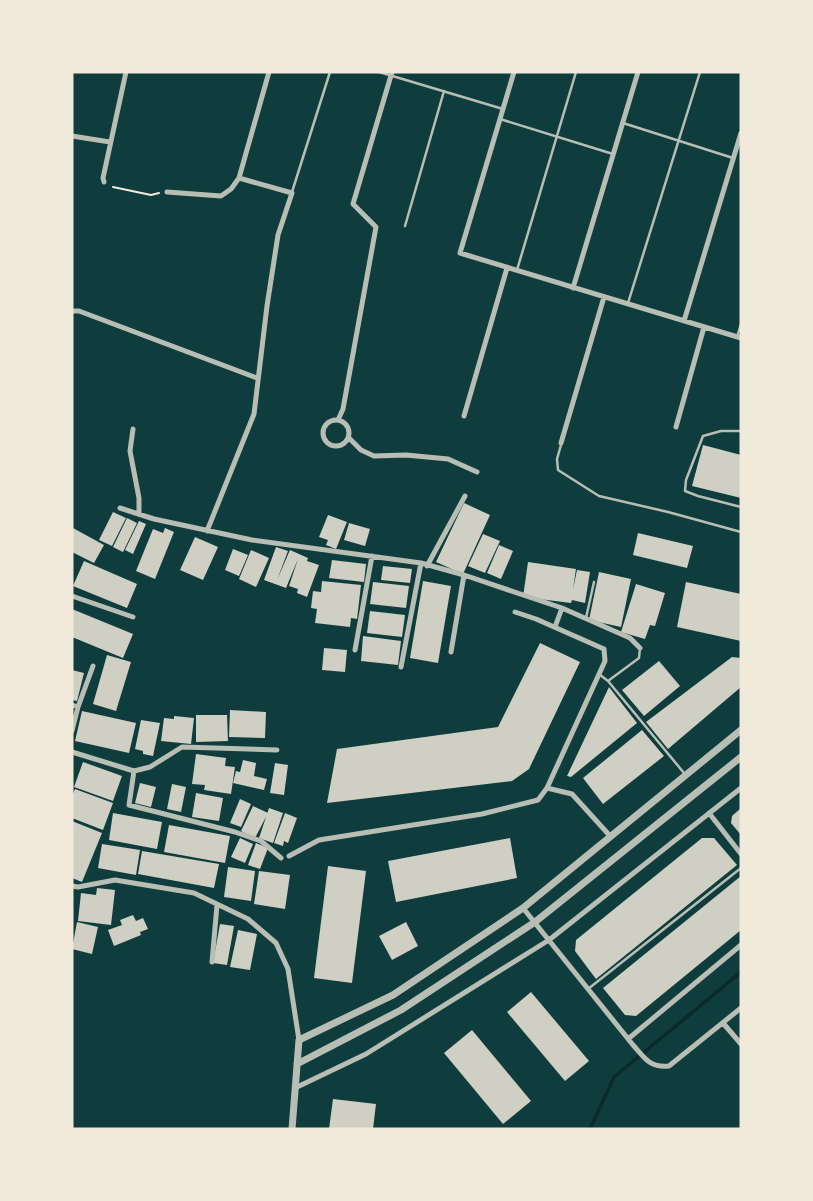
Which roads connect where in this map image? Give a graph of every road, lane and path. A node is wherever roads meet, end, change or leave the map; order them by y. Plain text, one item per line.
1 (126, 72) edge
2 (269, 72) edge
3 (330, 72) edge
4 (379, 72) edge
5 (514, 72) edge
6 (576, 72) edge
7 (638, 72) edge
8 (700, 72) edge
9 (391, 73) edge
10 (444, 91) junction
11 (503, 108) junction
12 (500, 119) junction
13 (623, 123) junction
14 (741, 133) edge
15 (72, 136) edge
16 (556, 136) junction
17 (678, 141) junction
18 (110, 142) junction
19 (613, 154) junction
20 (733, 158) junction
21 (239, 177) junction
22 (104, 182) joint
23 (167, 192) joint
24 (292, 193) junction
25 (405, 226) dead end
26 (507, 268) junction
27 (516, 271) junction
28 (573, 288) junction
29 (604, 297) junction
30 (627, 304) junction
31 (72, 311) edge
32 (684, 321) junction
33 (741, 324) edge
34 (704, 327) junction
35 (739, 338) edge
36 (257, 378) junction
37 (464, 416) dead end
38 (338, 420) junction
39 (676, 427) dead end
40 (133, 429) dead end
41 (741, 431) edge
42 (348, 438) junction
43 (561, 443) joint
44 (477, 472) dead end
45 (465, 496) dead end
46 (741, 507) edge
47 (120, 508) dead end
48 (139, 514) junction
49 (207, 531) junction
50 (741, 532) edge
51 (372, 556) junction
52 (424, 564) junction
53 (464, 575) junction
54 (594, 582) dead end
55 (72, 596) edge
56 (562, 608) junction
57 (514, 612) dead end
58 (133, 617) dead end
59 (586, 618) junction
60 (555, 627) junction
61 (640, 648) joint
62 (355, 650) dead end
63 (451, 652) dead end
64 (93, 666) dead end
65 (401, 667) dead end
66 (599, 674) junction
67 (608, 681) junction
68 (75, 706) edge
69 (741, 730) edge
70 (72, 731) edge
71 (277, 750) dead end
72 (72, 752) edge
73 (741, 757) edge
74 (134, 771) junction
75 (686, 775) junction
76 (547, 788) junction
77 (741, 788) edge
78 (709, 813) junction
79 (611, 838) junction
80 (741, 853) edge
81 (289, 856) dead end
82 (281, 858) dead end
83 (741, 868) edge
84 (72, 886) edge
85 (217, 905) junction
86 (523, 908) junction
87 (535, 922) junction
88 (549, 940) junction
89 (741, 945) edge
90 (212, 962) dead end
91 (588, 989) junction
92 (741, 1008) edge
93 (723, 1023) junction
94 (628, 1039) junction
95 (299, 1040) junction
96 (741, 1044) edge
97 (297, 1064) junction
98 (295, 1088) junction
99 (292, 1129) edge

1 - 18 street
2 - 21 street
3 - 24 lane
4 - 9 lane
5 - 11 street
6 - 16 lane
7 - 13 street
8 - 17 lane
9 - 10 lane
9 - 38 street
10 - 11 lane
10 - 25 lane
11 - 12 street
12 - 16 lane
12 - 26 street
13 - 17 lane
13 - 19 street
14 - 20 street
15 - 18 street
16 - 19 lane
16 - 27 lane
17 - 20 lane
17 - 30 lane
18 - 22 street
19 - 28 street
20 - 32 street
21 - 23 street
21 - 24 street
22 - 23 path
24 - 36 street
26 - 27 street
26 - 37 street
27 - 28 street
28 - 29 street
29 - 30 street
29 - 43 street
30 - 32 street
31 - 36 street
32 - 34 street
33 - 35 lane
34 - 35 street
34 - 39 street
36 - 49 street
38 - 42 street
38 - 42 street
40 - 48 street
41 - 46 lane
42 - 44 street
43 - 50 lane
45 - 52 street
47 - 48 street
48 - 49 street
49 - 51 street
51 - 52 street
51 - 62 street
52 - 53 street
52 - 65 street
53 - 56 street
53 - 63 street
54 - 59 lane
55 - 58 street
56 - 59 street
56 - 60 street
57 - 60 street
59 - 61 street
60 - 66 street
61 - 67 lane
64 - 68 street
66 - 67 lane
66 - 76 street
67 - 75 lane
68 - 70 street
69 - 75 street
71 - 74 street
72 - 74 street
73 - 87 street
74 - 82 street
75 - 79 street
76 - 79 street
76 - 81 street
77 - 78 street
78 - 80 street
78 - 88 street
79 - 86 street
83 - 91 lane
84 - 85 street
85 - 90 street
85 - 95 street
86 - 87 street
86 - 95 street
87 - 88 street
87 - 97 street
88 - 91 street
88 - 98 street
89 - 94 street
91 - 94 street
92 - 93 street
93 - 94 street
93 - 96 street
95 - 97 street
97 - 98 street
98 - 99 street

